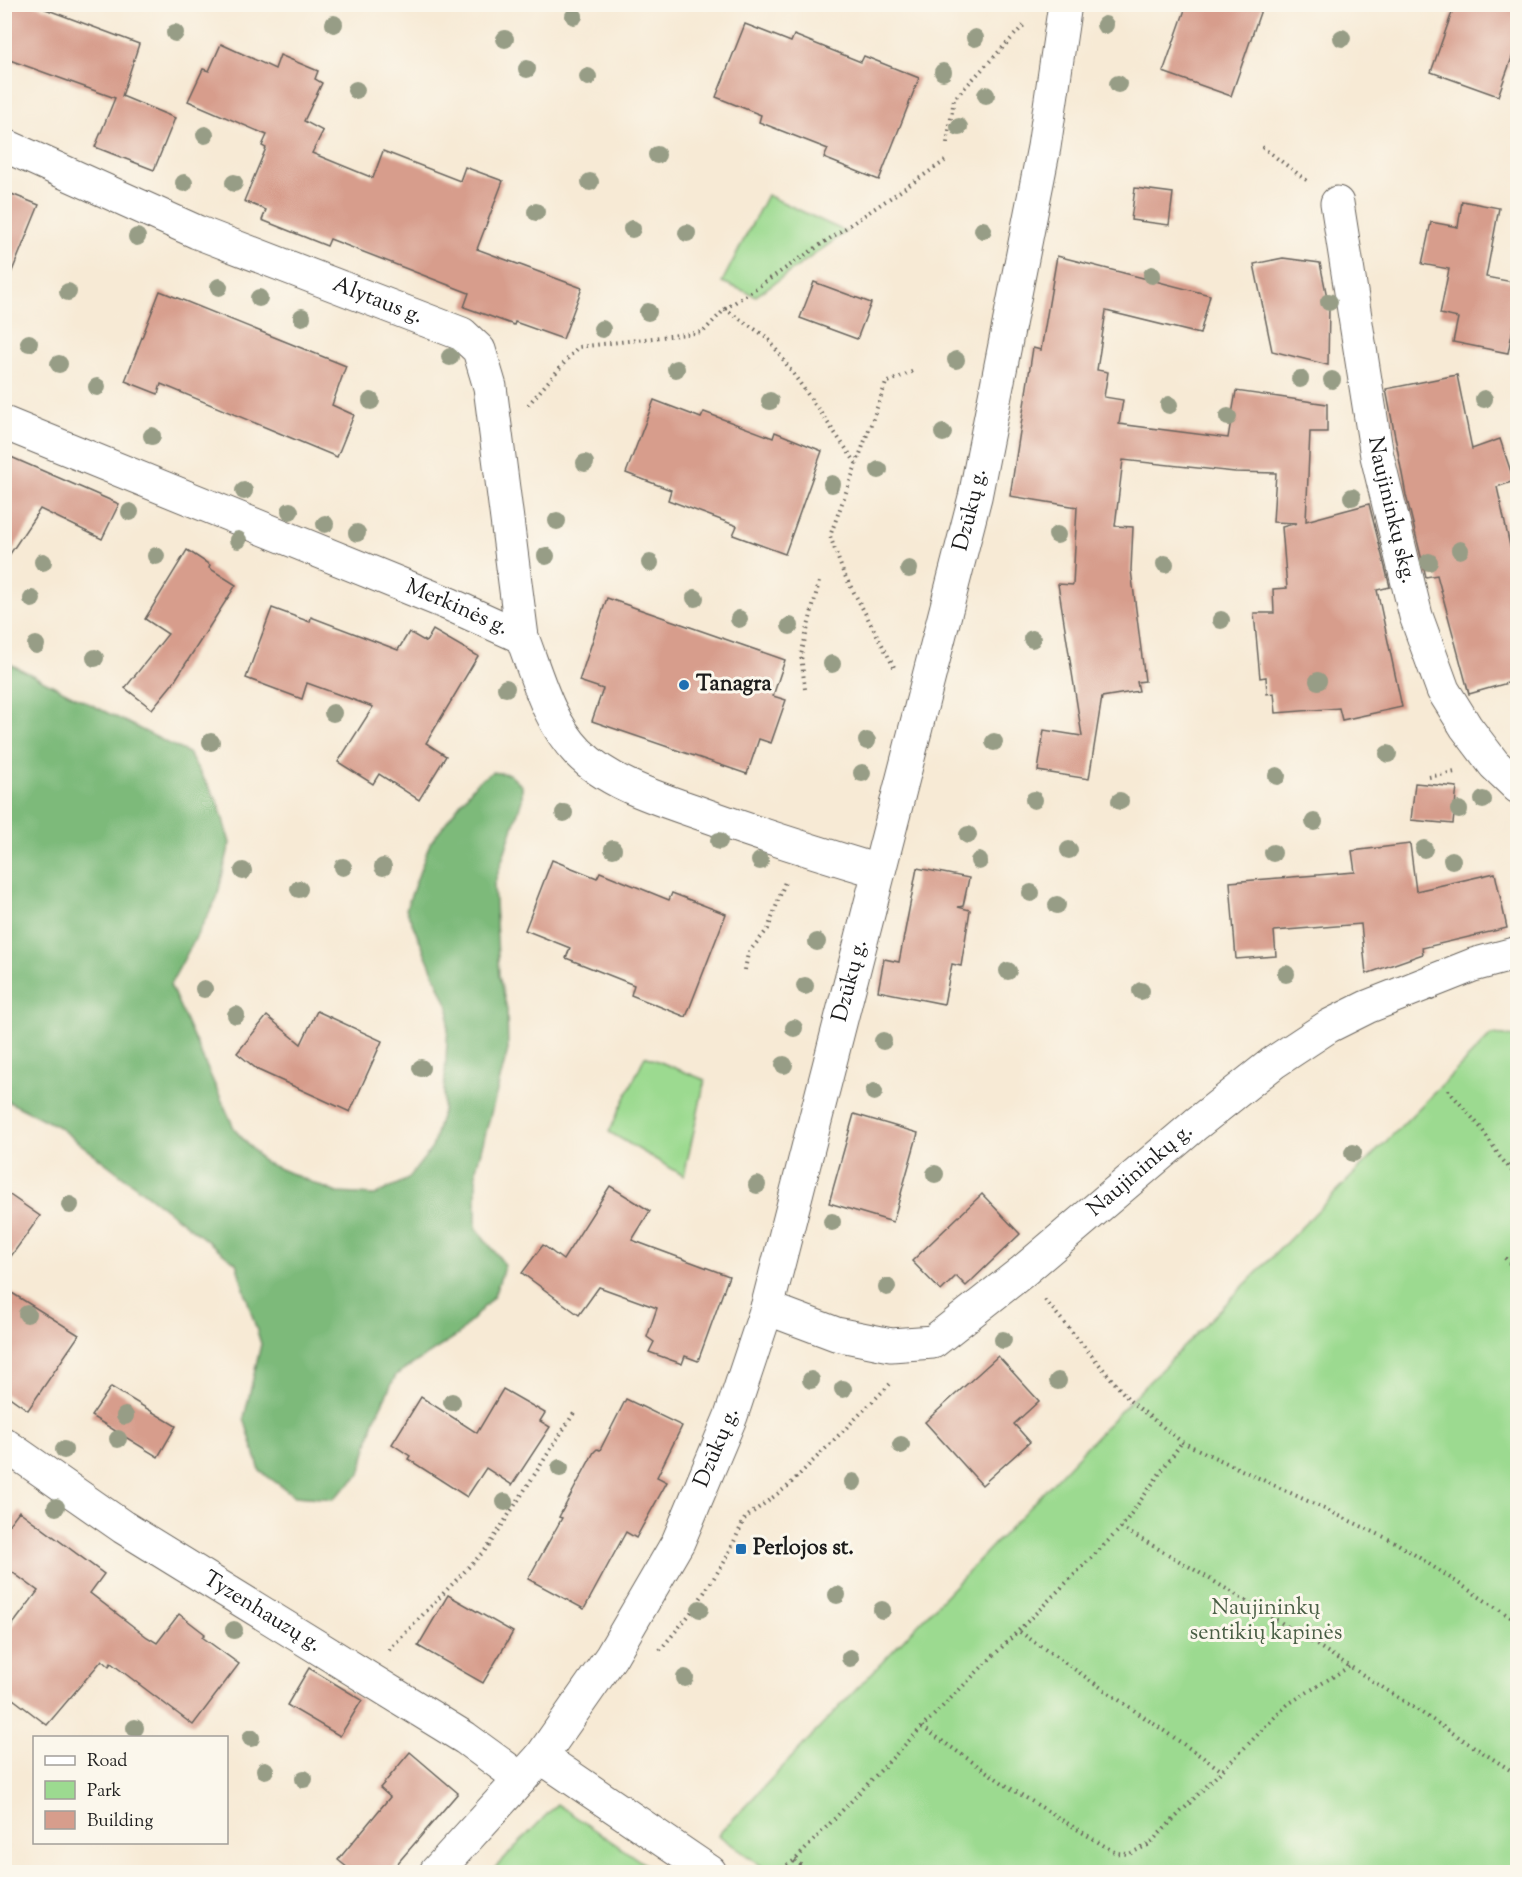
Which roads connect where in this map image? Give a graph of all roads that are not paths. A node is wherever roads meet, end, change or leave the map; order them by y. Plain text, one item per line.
1 (1065, 7) edge
2 (4, 145) edge
3 (1337, 203) road end
4 (4, 423) edge
5 (522, 638) junction
6 (1518, 787) edge
7 (878, 871) junction
8 (1518, 954) edge
9 (767, 1308) junction
10 (4, 1444) edge
11 (531, 1768) junction
12 (436, 1872) edge
13 (710, 1872) edge

1 - 7 street, Dzūkų g.
2 - 5 street, Alytaus g.
3 - 6 street, Naujininkų skg.
4 - 5 street, Merkinės g.
5 - 7 street, Merkinės g.
7 - 9 street, Dzūkų g.
8 - 9 street, Naujininkų g.
9 - 11 street, Dzūkų g.
10 - 11 street, Tyzenhauzų g.
11 - 12 street, Dzūkų g.
11 - 13 street, Tyzenhauzų g.

